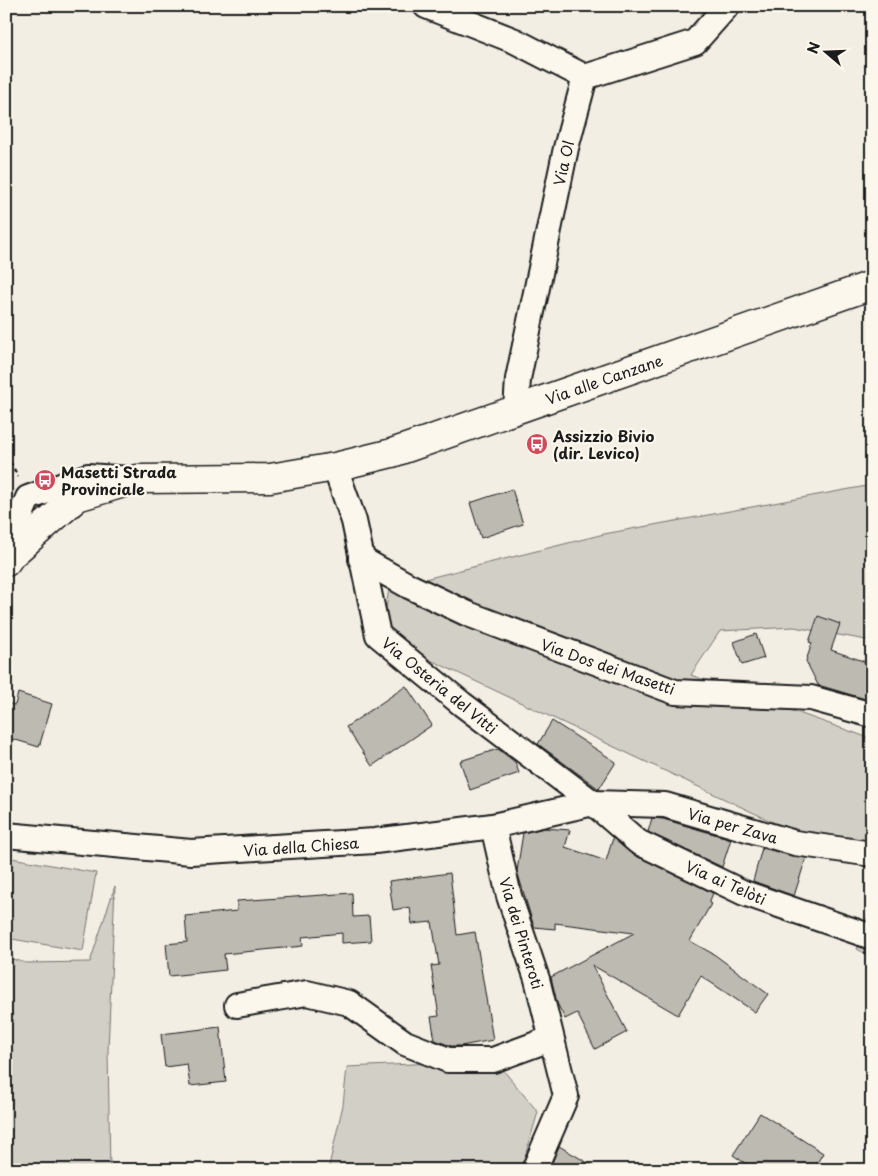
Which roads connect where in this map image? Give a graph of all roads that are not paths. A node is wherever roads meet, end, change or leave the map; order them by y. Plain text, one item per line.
1 (426, 6) edge
2 (728, 6) edge
3 (585, 77) junction
4 (872, 285) edge
5 (516, 410) junction
6 (335, 467) junction
7 (8, 558) edge
8 (361, 559) junction
9 (872, 715) edge
10 (593, 803) junction
11 (494, 826) junction
12 (6, 836) edge
13 (872, 854) edge
14 (872, 937) edge
15 (236, 1005) dead end
16 (550, 1039) junction
17 (534, 1170) edge

1 - 3 street
2 - 3 street
3 - 5 street, Via Ol
4 - 5 main road, Via alle Canzane
5 - 6 main road, Via alle Canzane
6 - 7 main road, Via alle Canzane
6 - 8 street, Via Osteria del Vitti
8 - 9 street, Via Dos dei Masetti
8 - 10 street, Via Osteria del Vitti
10 - 11 street, Via della Chiesa
10 - 13 street, Via per Zava
10 - 14 street, Via ai Telòti
11 - 12 street, Via della Chiesa
11 - 16 street, Via dei Pinteroti
15 - 16 street
16 - 17 street, Via dei Pinteroti

